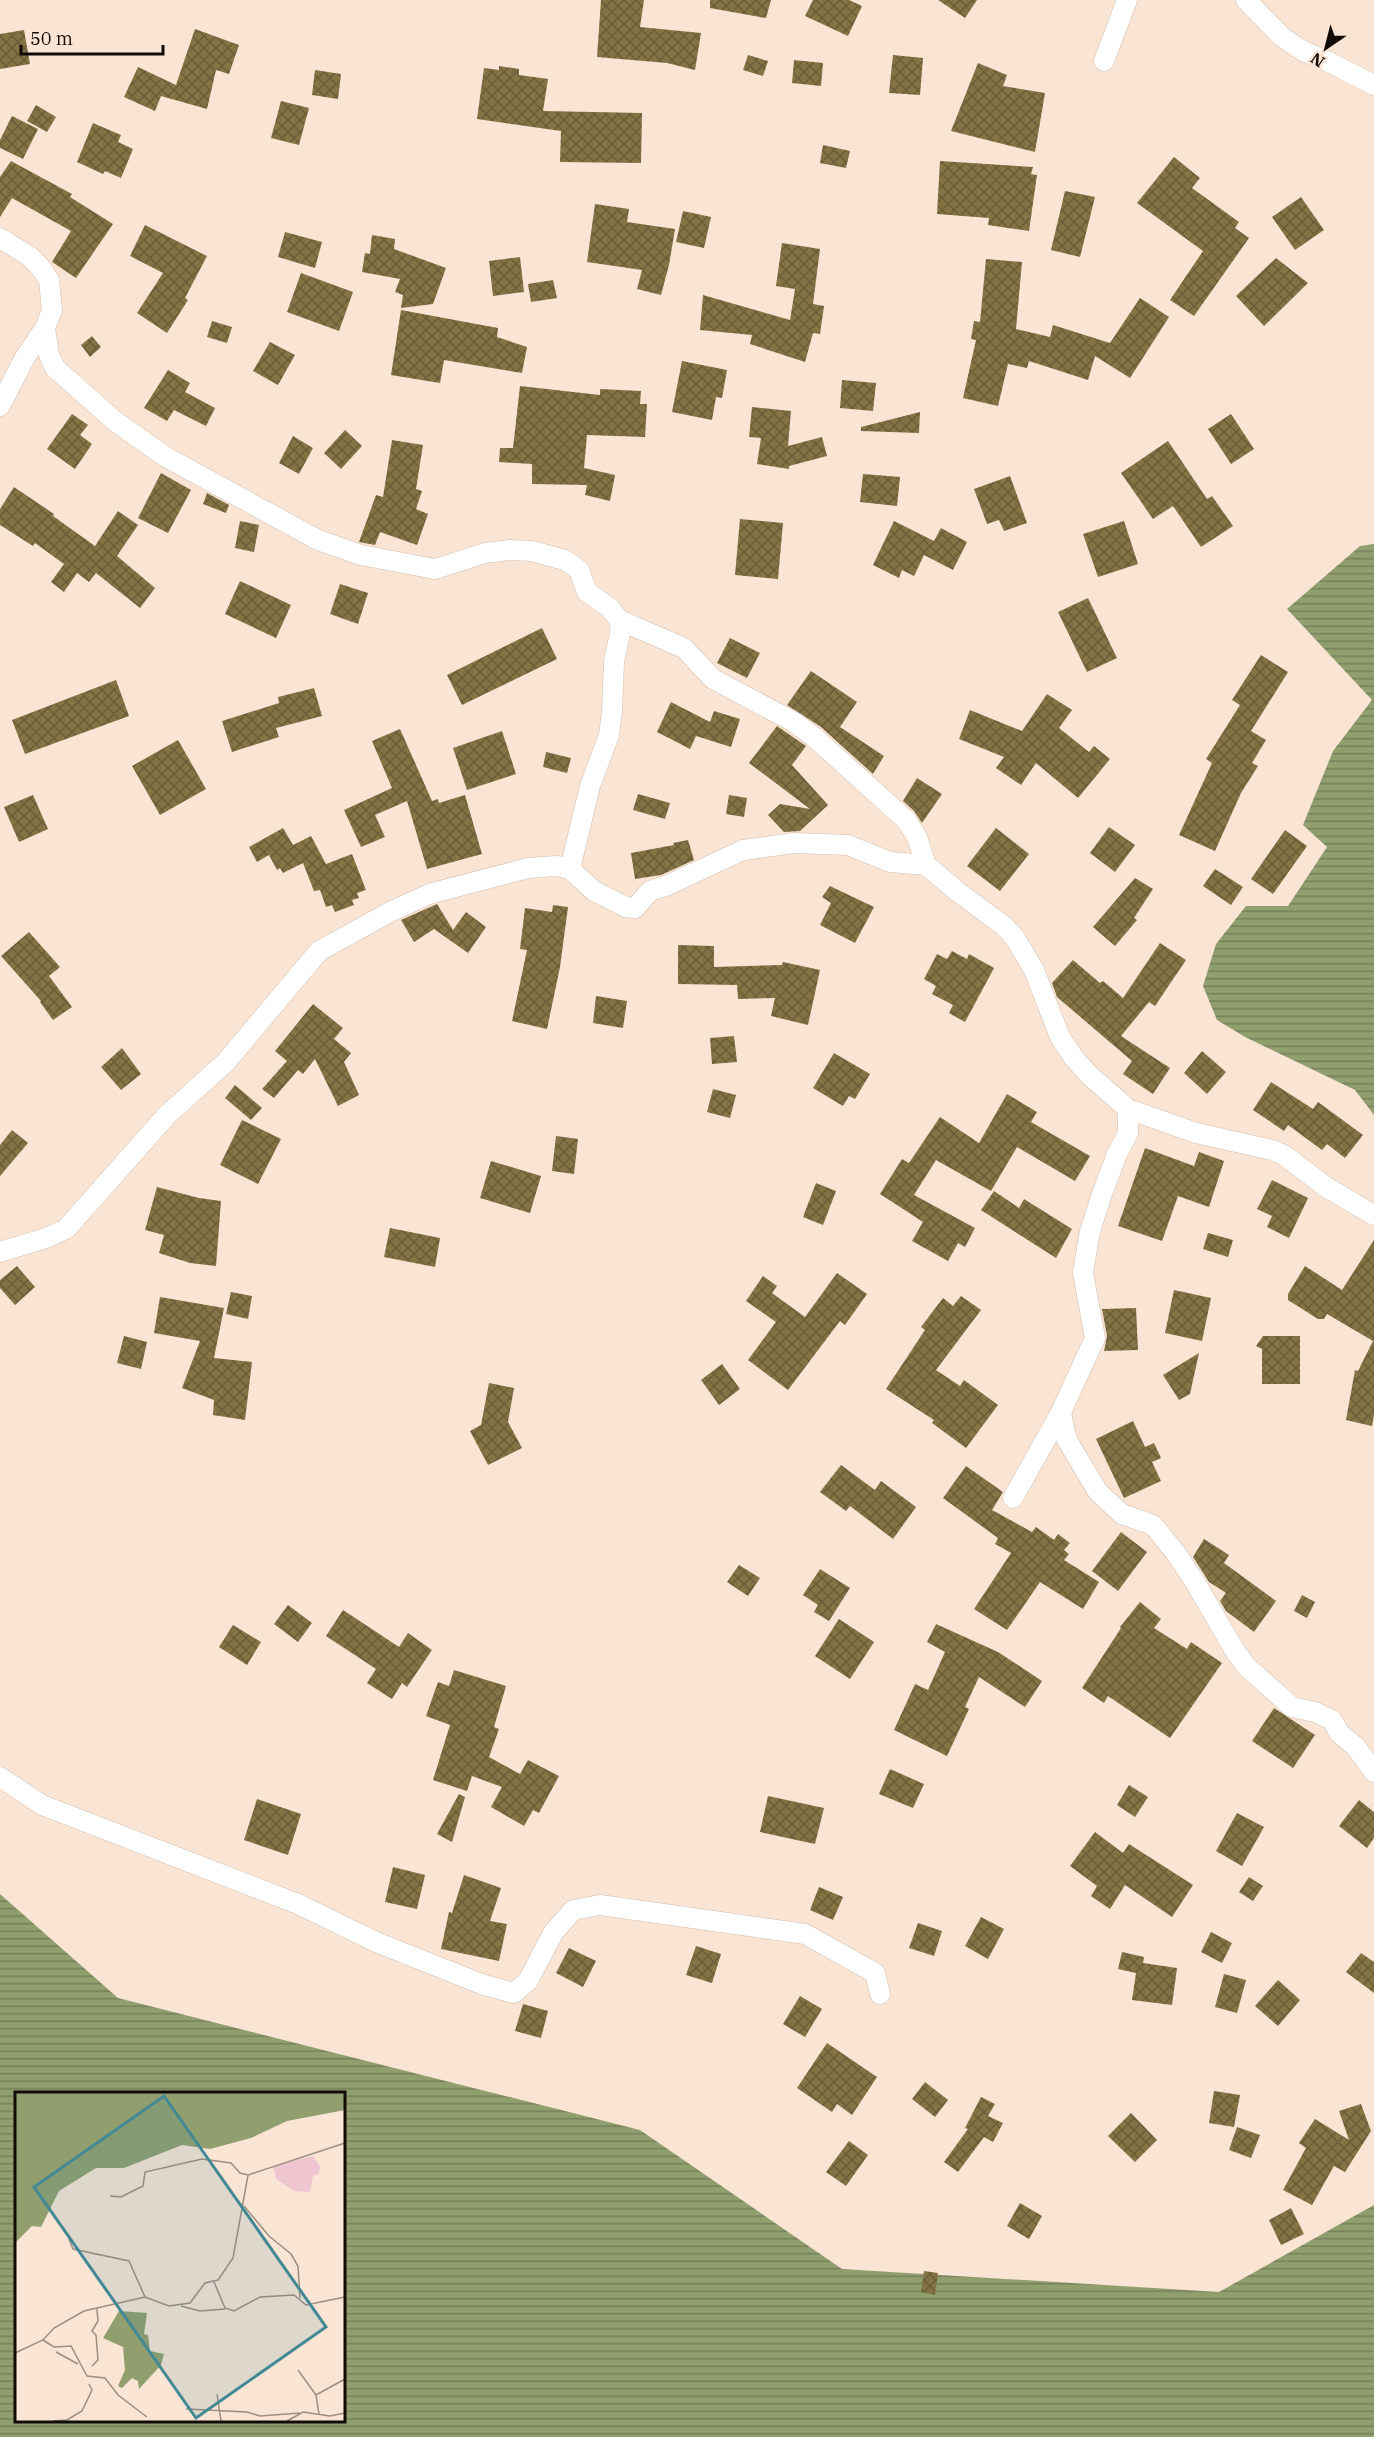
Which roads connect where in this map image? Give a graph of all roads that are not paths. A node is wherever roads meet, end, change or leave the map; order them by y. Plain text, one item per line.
1 (1127, 0) edge
2 (1246, 0) edge
3 (1104, 61) dead end
4 (1374, 85) edge
5 (0, 238) edge
6 (45, 328) junction
7 (0, 406) edge
8 (619, 620) junction
9 (926, 865) junction
10 (570, 869) junction
11 (1128, 1109) junction
12 (1374, 1215) edge
13 (0, 1252) edge
14 (1061, 1413) junction
15 (1013, 1498) dead end
16 (1374, 1772) edge
17 (0, 1777) edge
18 (880, 1994) dead end

1 - 3 street
2 - 4 street
5 - 6 street
6 - 7 street
6 - 8 street
8 - 9 street
8 - 10 street
9 - 10 street
9 - 11 street
10 - 13 street
11 - 12 street
11 - 14 street
14 - 15 street
14 - 16 street
17 - 18 street

